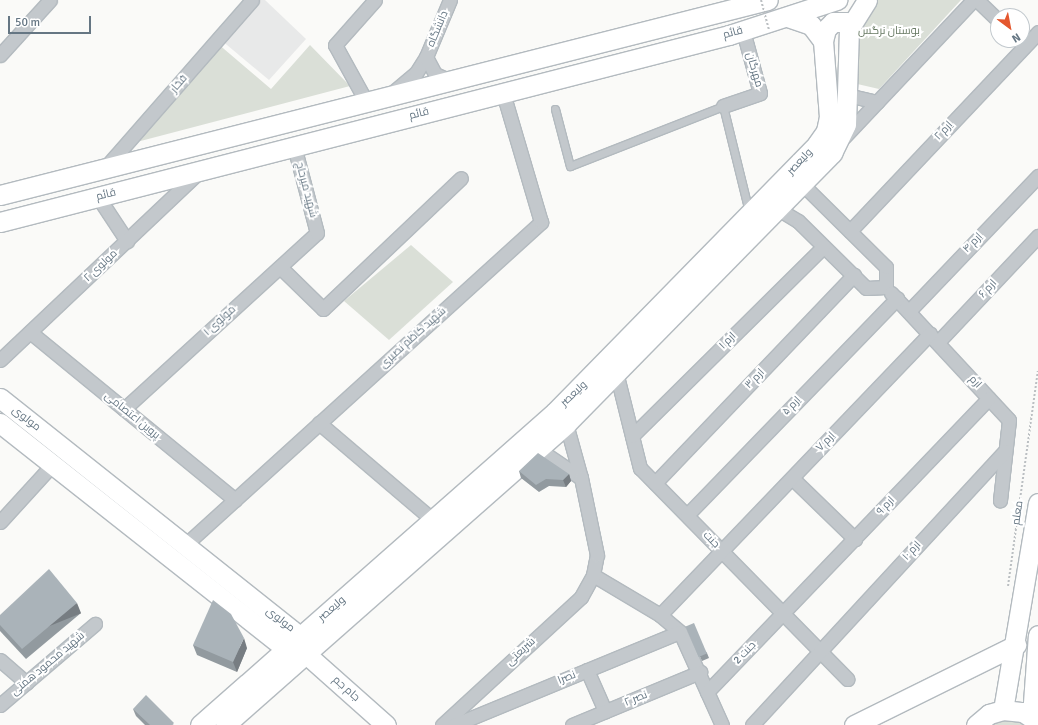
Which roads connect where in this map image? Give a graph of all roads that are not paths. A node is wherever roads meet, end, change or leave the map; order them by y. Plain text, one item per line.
1 (50, 0) edge
2 (252, 0) edge
3 (375, 0) edge
4 (450, 0) edge
5 (768, 0) edge
6 (837, 0) edge
7 (867, 0) edge
8 (973, 0) edge
9 (977, 0) edge
10 (990, 12) edge
11 (788, 17) junction
12 (849, 29) junction
13 (742, 31) junction
14 (1038, 32) edge
15 (823, 41) junction
16 (0, 55) edge
17 (426, 57) junction
18 (453, 82) junction
19 (503, 93) junction
20 (847, 95) junction
21 (386, 98) junction
22 (877, 102) junction
23 (367, 103) junction
24 (723, 106) junction
25 (555, 109) dead end
26 (841, 140) junction
27 (294, 146) junction
28 (105, 168) junction
29 (202, 170) junction
30 (1038, 176) edge
31 (461, 178) dead end
32 (802, 184) junction
33 (0, 195) edge
34 (98, 197) junction
35 (778, 209) junction
36 (750, 214) junction
37 (0, 222) edge
38 (850, 231) junction
39 (317, 234) joint
40 (1038, 236) edge
41 (127, 241) junction
42 (823, 247) junction
43 (280, 267) junction
44 (854, 275) junction
45 (886, 287) junction
46 (897, 298) junction
47 (909, 311) junction
48 (30, 332) junction
49 (934, 337) junction
50 (0, 360) edge
51 (617, 376) junction
52 (0, 398) edge
53 (989, 398) junction
54 (124, 409) junction
55 (561, 418) junction
56 (0, 423) edge
57 (319, 423) junction
58 (632, 436) junction
59 (532, 443) junction
60 (65, 449) junction
61 (1005, 451) junction
62 (53, 464) junction
63 (581, 478) junction
64 (792, 478) junction
65 (655, 482) junction
66 (235, 500) junction
67 (1000, 500) dead end
68 (1038, 503) edge
69 (687, 515) junction
70 (433, 520) junction
71 (0, 522) edge
72 (855, 538) junction
73 (185, 545) junction
74 (722, 551) junction
75 (593, 575) junction
76 (783, 614) junction
77 (660, 615) junction
78 (95, 624) dead end
79 (680, 632) junction
80 (1038, 638) edge
81 (303, 645) junction
82 (1016, 645) junction
83 (286, 649) junction
84 (819, 651) junction
85 (0, 660) edge
86 (587, 670) junction
87 (700, 672) junction
88 (847, 679) dead end
89 (26, 683) junction
90 (707, 692) junction
91 (0, 705) edge
92 (605, 711) junction
93 (989, 716) edge
94 (1035, 719) edge
95 (200, 725) edge
96 (225, 725) edge
97 (386, 725) edge
98 (442, 725) edge
99 (454, 725) edge
100 (572, 725) edge
101 (722, 725) edge
102 (752, 725) edge
103 (854, 725) edge
104 (966, 725) edge

1 - 16 street
2 - 28 street, فخار
3 - 23 street
4 - 17 street, دانشگاه
5 - 18 main road, قائم
6 - 11 main road, قائم
7 - 12 main road
8 - 22 street
9 - 10 street
11 - 13 main road, قائم
11 - 15 main road, ولیعصر
12 - 15 main road
12 - 20 main road
13 - 19 main road, قائم
13 - 24 street, مهرگان
14 - 38 street, اِرم ۲
15 - 36 main road, ولیعصر
17 - 18 street
17 - 21 street, دانشگاه
18 - 21 main road, قائم
19 - 27 main road, قائم
19 - 57 street, شهید کاظم نصیری
20 - 22 street
20 - 26 main road
21 - 23 main road, قائم
22 - 26 street
23 - 28 main road, قائم
24 - 25 lane
24 - 36 lane
26 - 32 main road, ولیعصر
27 - 29 main road, قائم
27 - 39 street, شهید میرحاج
28 - 33 main road, قائم
29 - 34 main road, قائم
29 - 41 street, مولوی ۲
30 - 47 street, اِرم ۴
31 - 43 street
32 - 35 main road, ولیعصر
32 - 38 street
34 - 37 main road, قائم
34 - 41 street
35 - 42 street
35 - 51 main road, ولیعصر
36 - 55 main road, ولیعصر
38 - 45 street
39 - 43 street, مولوی ۱
40 - 49 street, ارم ۶
41 - 48 street, مولوی ۲
42 - 44 street
42 - 58 street, ارم ۱
43 - 54 street, مولوی ۱
44 - 45 street
44 - 65 street, ارم ۳
45 - 46 street, ارم
46 - 47 street, ارم
46 - 69 street, اِرم ۵
47 - 49 street, ارم
48 - 50 street, مولوی ۲
48 - 54 street, پروین اعتصامی
49 - 53 street, ارم
49 - 64 street, اِرم ۷
51 - 55 main road, ولیعصر
51 - 58 street, جنت
52 - 60 main road, مولوی
53 - 61 street, ارم
53 - 72 street, ارم ۹
54 - 66 street, پروین اعتصامی
55 - 59 main road, ولیعصر
55 - 63 street, شریعتی
56 - 62 main road, مولوی
57 - 66 street, شهید کاظم نصیری
57 - 70 street
58 - 65 street, جنت
59 - 63 street
59 - 70 main road, ولیعصر
59 - 81 main road, ولیعصر
60 - 62 main road
60 - 73 main road, مولوی
61 - 67 street, ارم
61 - 84 street, ارم ۱۰
62 - 71 street
62 - 83 main road, مولوی
63 - 75 street, شریعتی
64 - 72 street
64 - 74 street, اِرم ۷
65 - 69 street, جنت
66 - 73 street, شهید کاظم نصیری
68 - 82 main road, معلم
69 - 74 street, جنت
70 - 81 main road, ولیعصر
72 - 76 street, ارم ۹
73 - 81 main road, مولوی
74 - 76 street, جنت
74 - 77 street, اِرم ۷
75 - 77 street
75 - 98 street, شریعتی
76 - 84 street, جنت
76 - 90 street, جنت 2
77 - 79 street
78 - 89 street, شهید محمود همتی
79 - 86 street, نصرا
79 - 87 street
80 - 94 main road
81 - 83 main road, ولیعصر
81 - 96 main road, ولیعصر
81 - 97 main road, جام جم
82 - 93 main road, معلم
82 - 103 main road
83 - 95 main road, ولیعصر
84 - 88 street, جنت
84 - 102 street, ارم ۱۰
85 - 89 street
86 - 92 street
86 - 99 street, نصرا
87 - 90 street
87 - 92 street, نصر ۲
89 - 91 street, شهید محمود همتی
90 - 101 street
92 - 100 street, نصر ۲
93 - 94 main road
93 - 104 main road

